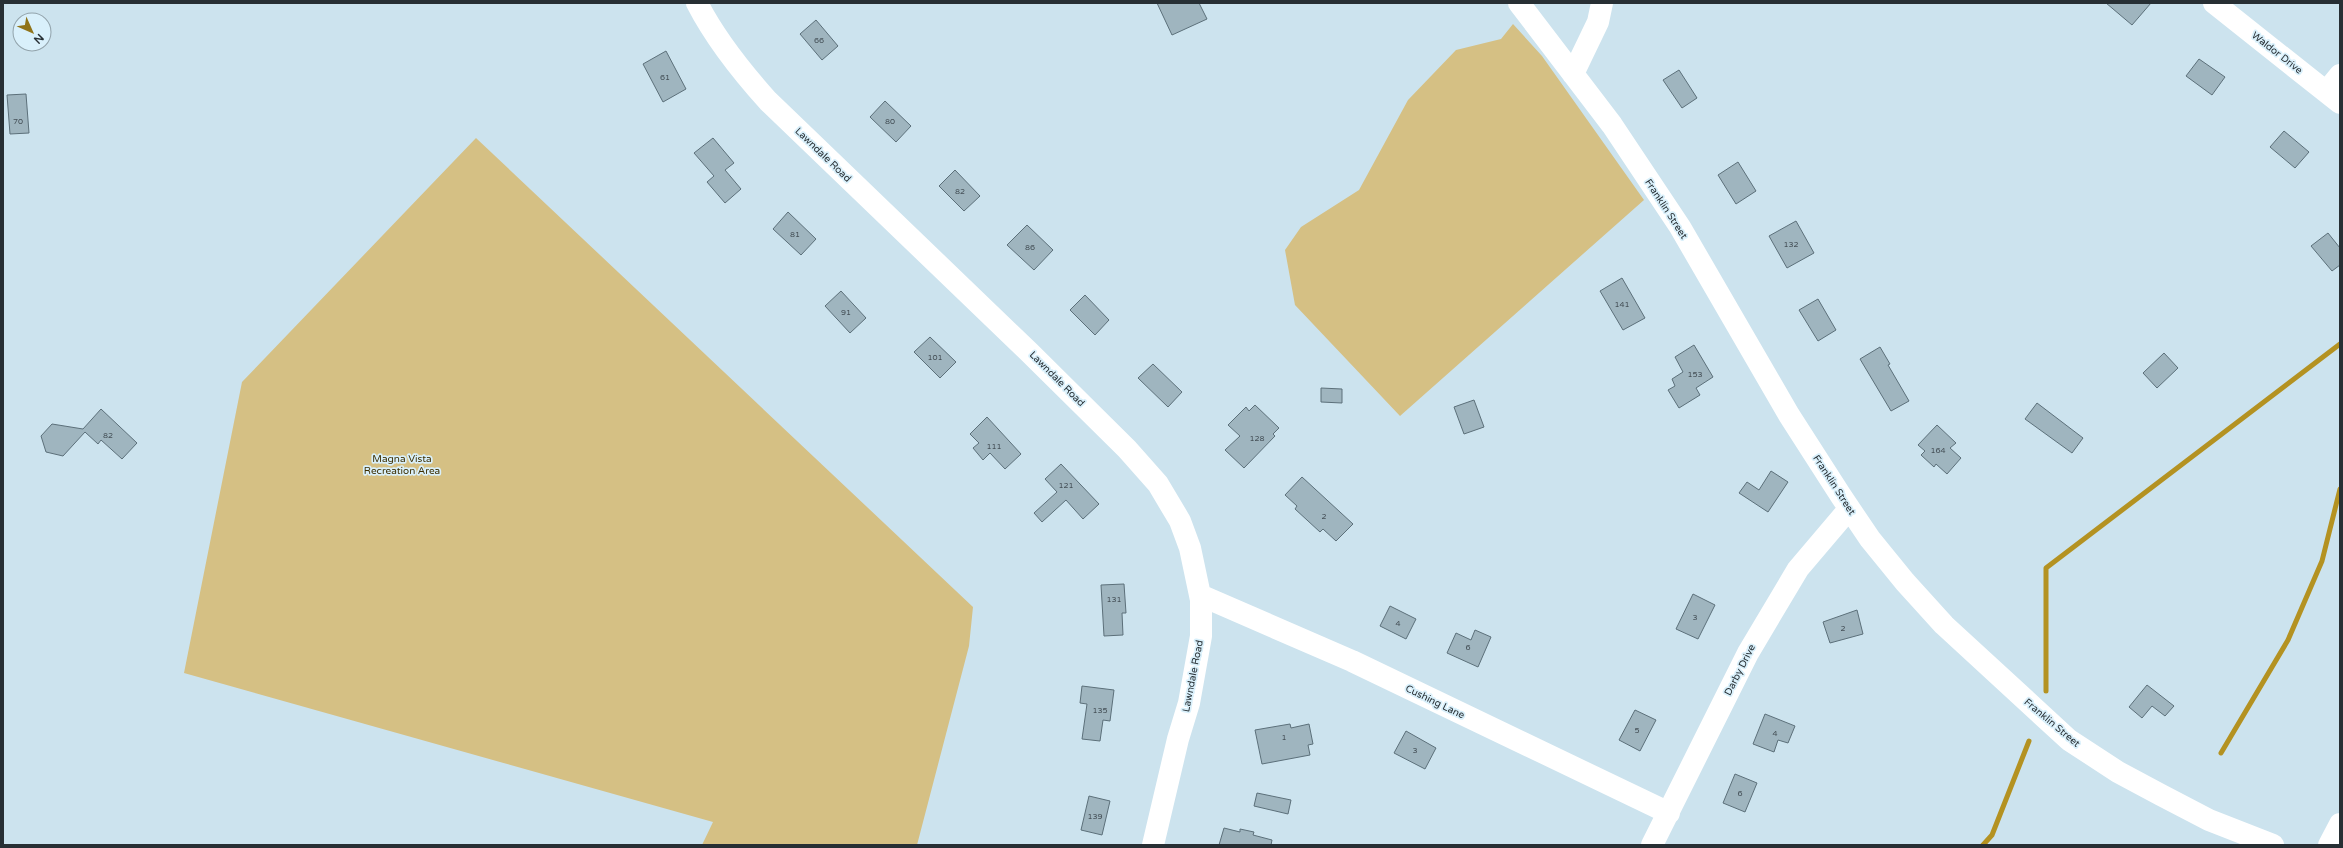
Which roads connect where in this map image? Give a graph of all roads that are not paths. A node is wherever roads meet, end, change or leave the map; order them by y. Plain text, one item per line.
1 (697, 3) edge
2 (1518, 3) edge
3 (1602, 3) edge
4 (2214, 3) edge
5 (1573, 74) junction
6 (2336, 90) edge
7 (1849, 509) junction
8 (1200, 595) junction
9 (1669, 813) junction
10 (2340, 824) edge
11 (1153, 845) edge
12 (1652, 845) edge
13 (2273, 845) edge
14 (2329, 845) edge

1 - 8 street, Lawndale Road
2 - 5 street, Franklin Street
3 - 5 street
4 - 6 street, Waldor Drive
5 - 7 street, Franklin Street
7 - 9 street, Darby Drive
7 - 13 street, Franklin Street
8 - 9 street, Cushing Lane
8 - 11 street, Lawndale Road
9 - 12 street, Darby Drive
10 - 14 street

